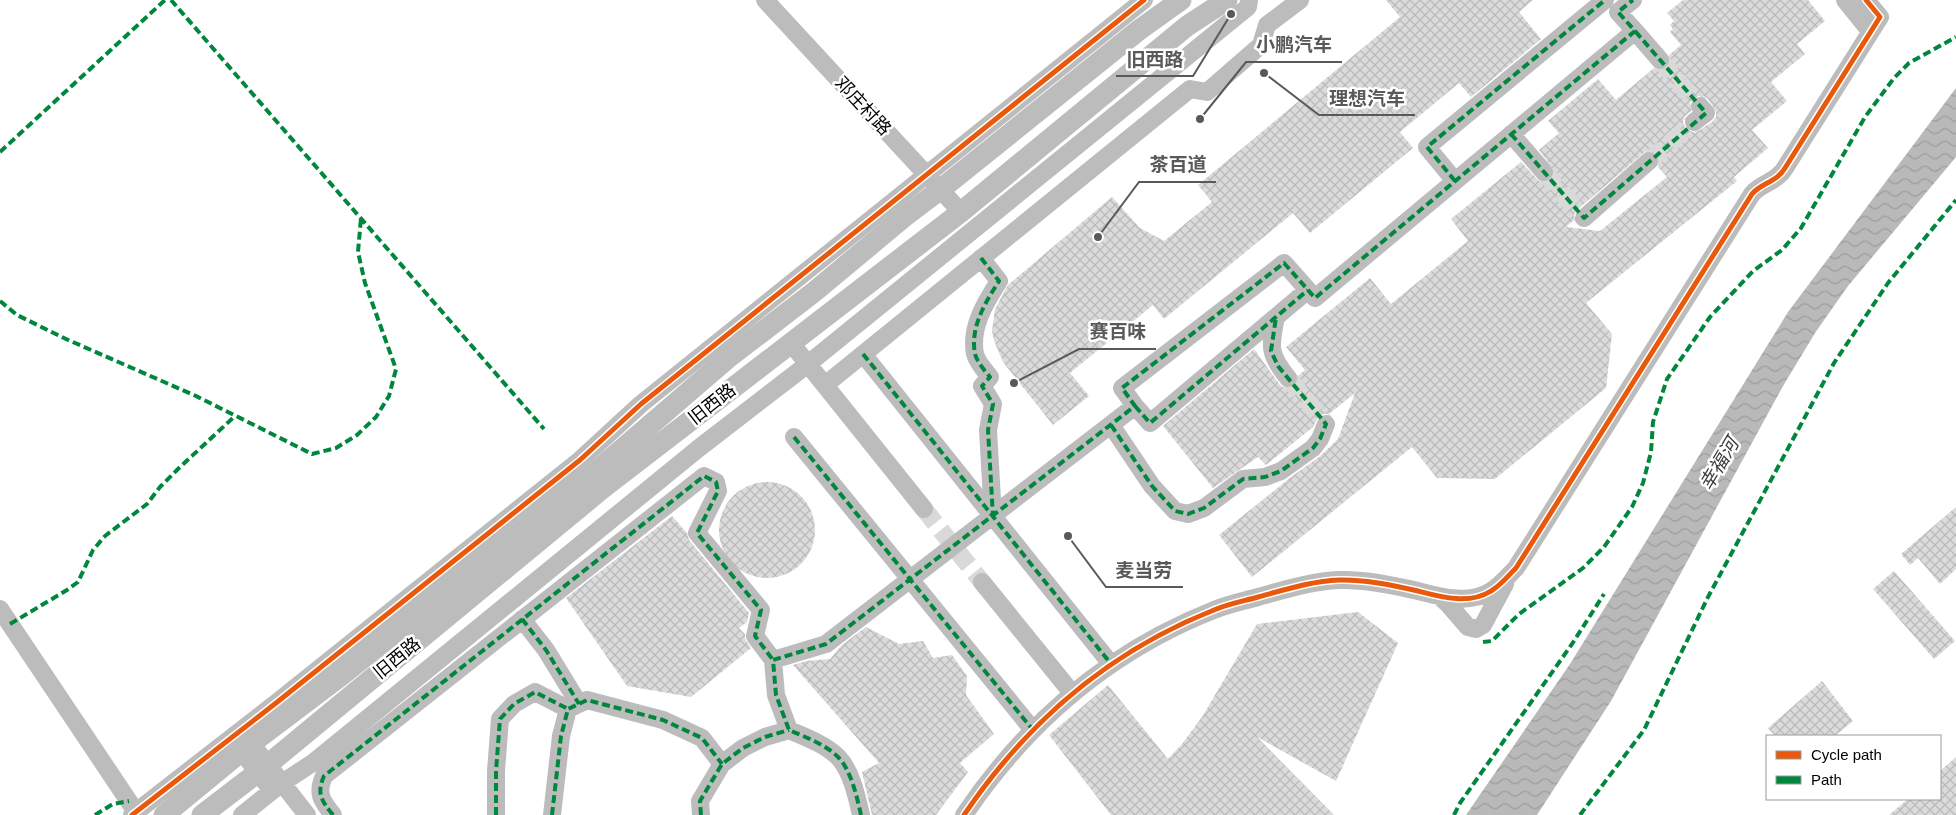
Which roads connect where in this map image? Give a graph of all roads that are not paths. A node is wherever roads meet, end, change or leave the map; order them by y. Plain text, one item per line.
1 (765, 0) edge
2 (1144, 0) edge
3 (1181, 0) edge
4 (1227, 0) edge
5 (1249, 0) edge
6 (1300, 0) edge
7 (1605, 0) edge
8 (1633, 0) edge
9 (1845, 0) edge
10 (1866, 0) edge
11 (1614, 6) edge
12 (1635, 31) junction
13 (1870, 32) junction
14 (1660, 60) tunnel mouth
15 (1700, 106) dead end
16 (1694, 122) tunnel mouth
17 (1511, 134) junction
18 (1649, 162) tunnel mouth
19 (1544, 172) tunnel mouth
20 (927, 173) junction
21 (1455, 181) junction
22 (941, 189) junction
23 (961, 212) junction
24 (1584, 218) dead end
25 (981, 258) junction
26 (1308, 290) junction
27 (1276, 317) junction
28 (791, 343) junction
29 (863, 354) junction
30 (808, 364) junction
31 (1288, 378) tunnel mouth
32 (825, 385) junction
33 (1136, 406) junction
34 (1326, 424) dead end
35 (1110, 426) junction
36 (794, 436) dead end
37 (924, 509) tunnel mouth
38 (993, 517) junction
39 (1510, 574) junction
40 (910, 579) junction
41 (982, 582) tunnel mouth
42 (1440, 597) junction
43 (0, 609) edge
44 (522, 619) junction
45 (774, 660) junction
46 (1111, 664) junction
47 (1072, 693) junction
48 (574, 706) junction
49 (789, 730) junction
50 (1033, 730) junction
51 (242, 740) junction
52 (722, 764) junction
53 (263, 768) junction
54 (277, 787) junction
55 (135, 814) edge
56 (164, 815) edge
57 (202, 815) edge
58 (242, 815) edge
59 (292, 815) edge
60 (306, 815) edge
61 (333, 815) edge
62 (496, 815) edge
63 (552, 815) edge
64 (701, 815) edge
65 (861, 815) edge
66 (964, 815) edge

1 - 20 street, 邓庄村路
2 - 20 street
3 - 22 main road, 旧西路
4 - 23 main road, 旧西路
5 - 30 street
6 - 25 street
7 - 21 street
8 - 11 street
9 - 13 street
10 - 13 street
11 - 12 street
12 - 14 street
12 - 17 street
13 - 39 street
15 - 16 street
17 - 19 street
17 - 21 street
18 - 24 street
20 - 22 street, 邓庄村路
20 - 51 street
21 - 26 street
22 - 23 street, 邓庄村路
22 - 51 main road, 旧西路
23 - 28 main road, 旧西路
25 - 29 street
25 - 38 street
26 - 27 street
26 - 33 street
27 - 31 street
27 - 33 street
28 - 30 street
28 - 53 main road, 旧西路
29 - 32 street
29 - 38 street
30 - 32 street
30 - 54 street
32 - 37 street
33 - 35 street
34 - 35 street
35 - 38 street
36 - 40 street
38 - 40 street
38 - 46 street
39 - 42 street
39 - 42 street
40 - 45 street
40 - 50 street
41 - 47 street
42 - 46 street
43 - 55 street
44 - 45 street
44 - 48 street
44 - 61 street
45 - 49 street
46 - 47 street
47 - 50 street
48 - 52 street
48 - 62 street
48 - 63 street
49 - 52 street
49 - 65 street
50 - 66 street
51 - 53 street
51 - 55 street
51 - 56 main road, 旧西路
52 - 64 street
53 - 54 street
53 - 57 main road, 旧西路
54 - 58 street
54 - 59 street
54 - 60 street

